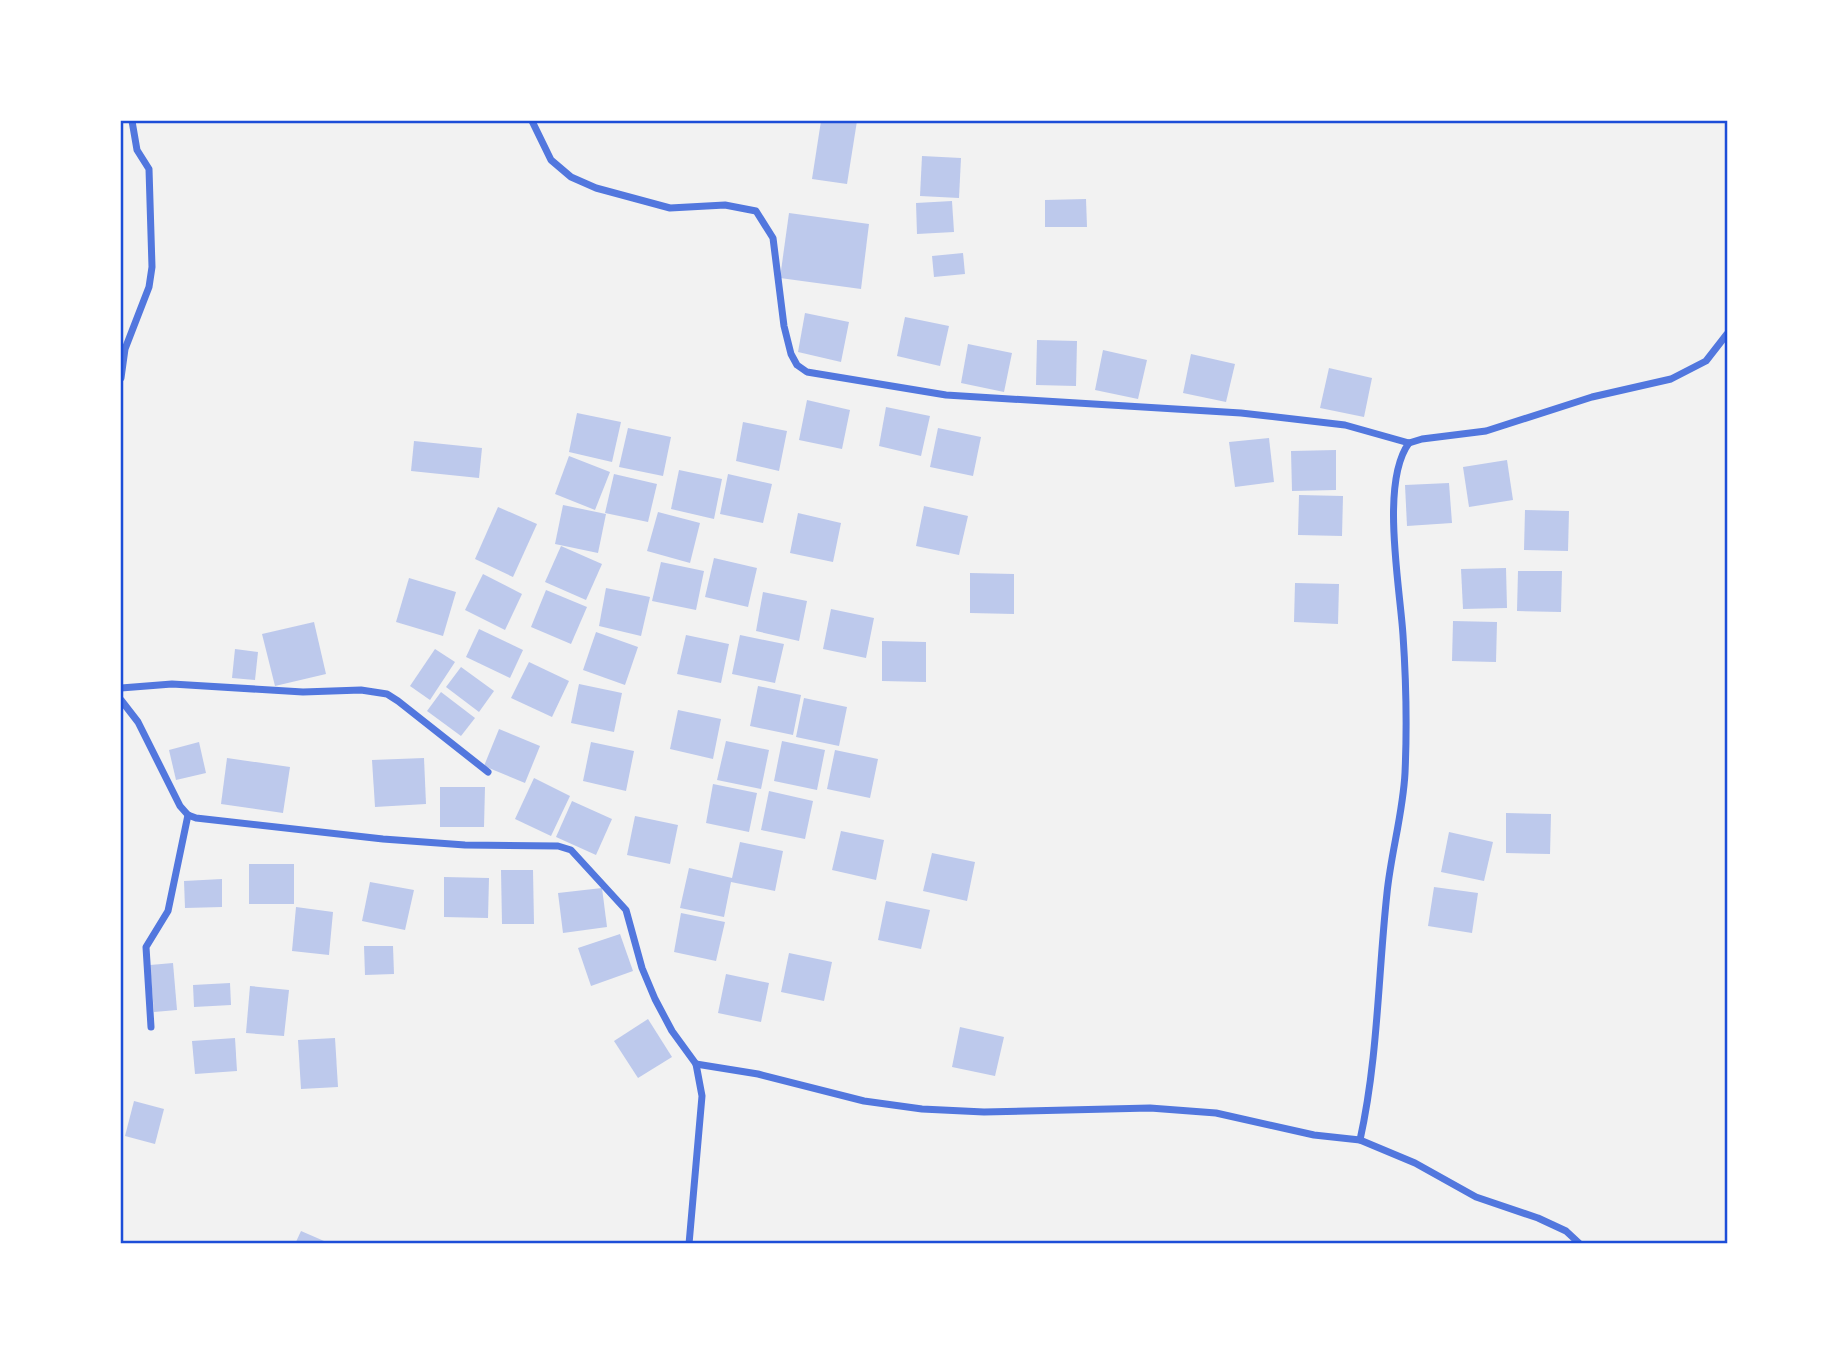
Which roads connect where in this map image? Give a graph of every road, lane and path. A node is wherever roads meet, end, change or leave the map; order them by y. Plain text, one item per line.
1 (132, 121) edge
2 (532, 121) edge
3 (1727, 334) edge
4 (121, 378) edge
5 (1409, 443) junction
6 (121, 688) edge
7 (121, 700) edge
8 (488, 772) dead end
9 (188, 815) junction
10 (151, 1027) dead end
11 (696, 1064) junction
12 (1360, 1140) junction
13 (689, 1244) edge
14 (1580, 1244) edge

1 - 4 street
2 - 5 street
3 - 5 street
5 - 12 street
6 - 8 street
7 - 9 street
9 - 10 street
9 - 11 street
11 - 12 street
11 - 13 street
12 - 14 street

